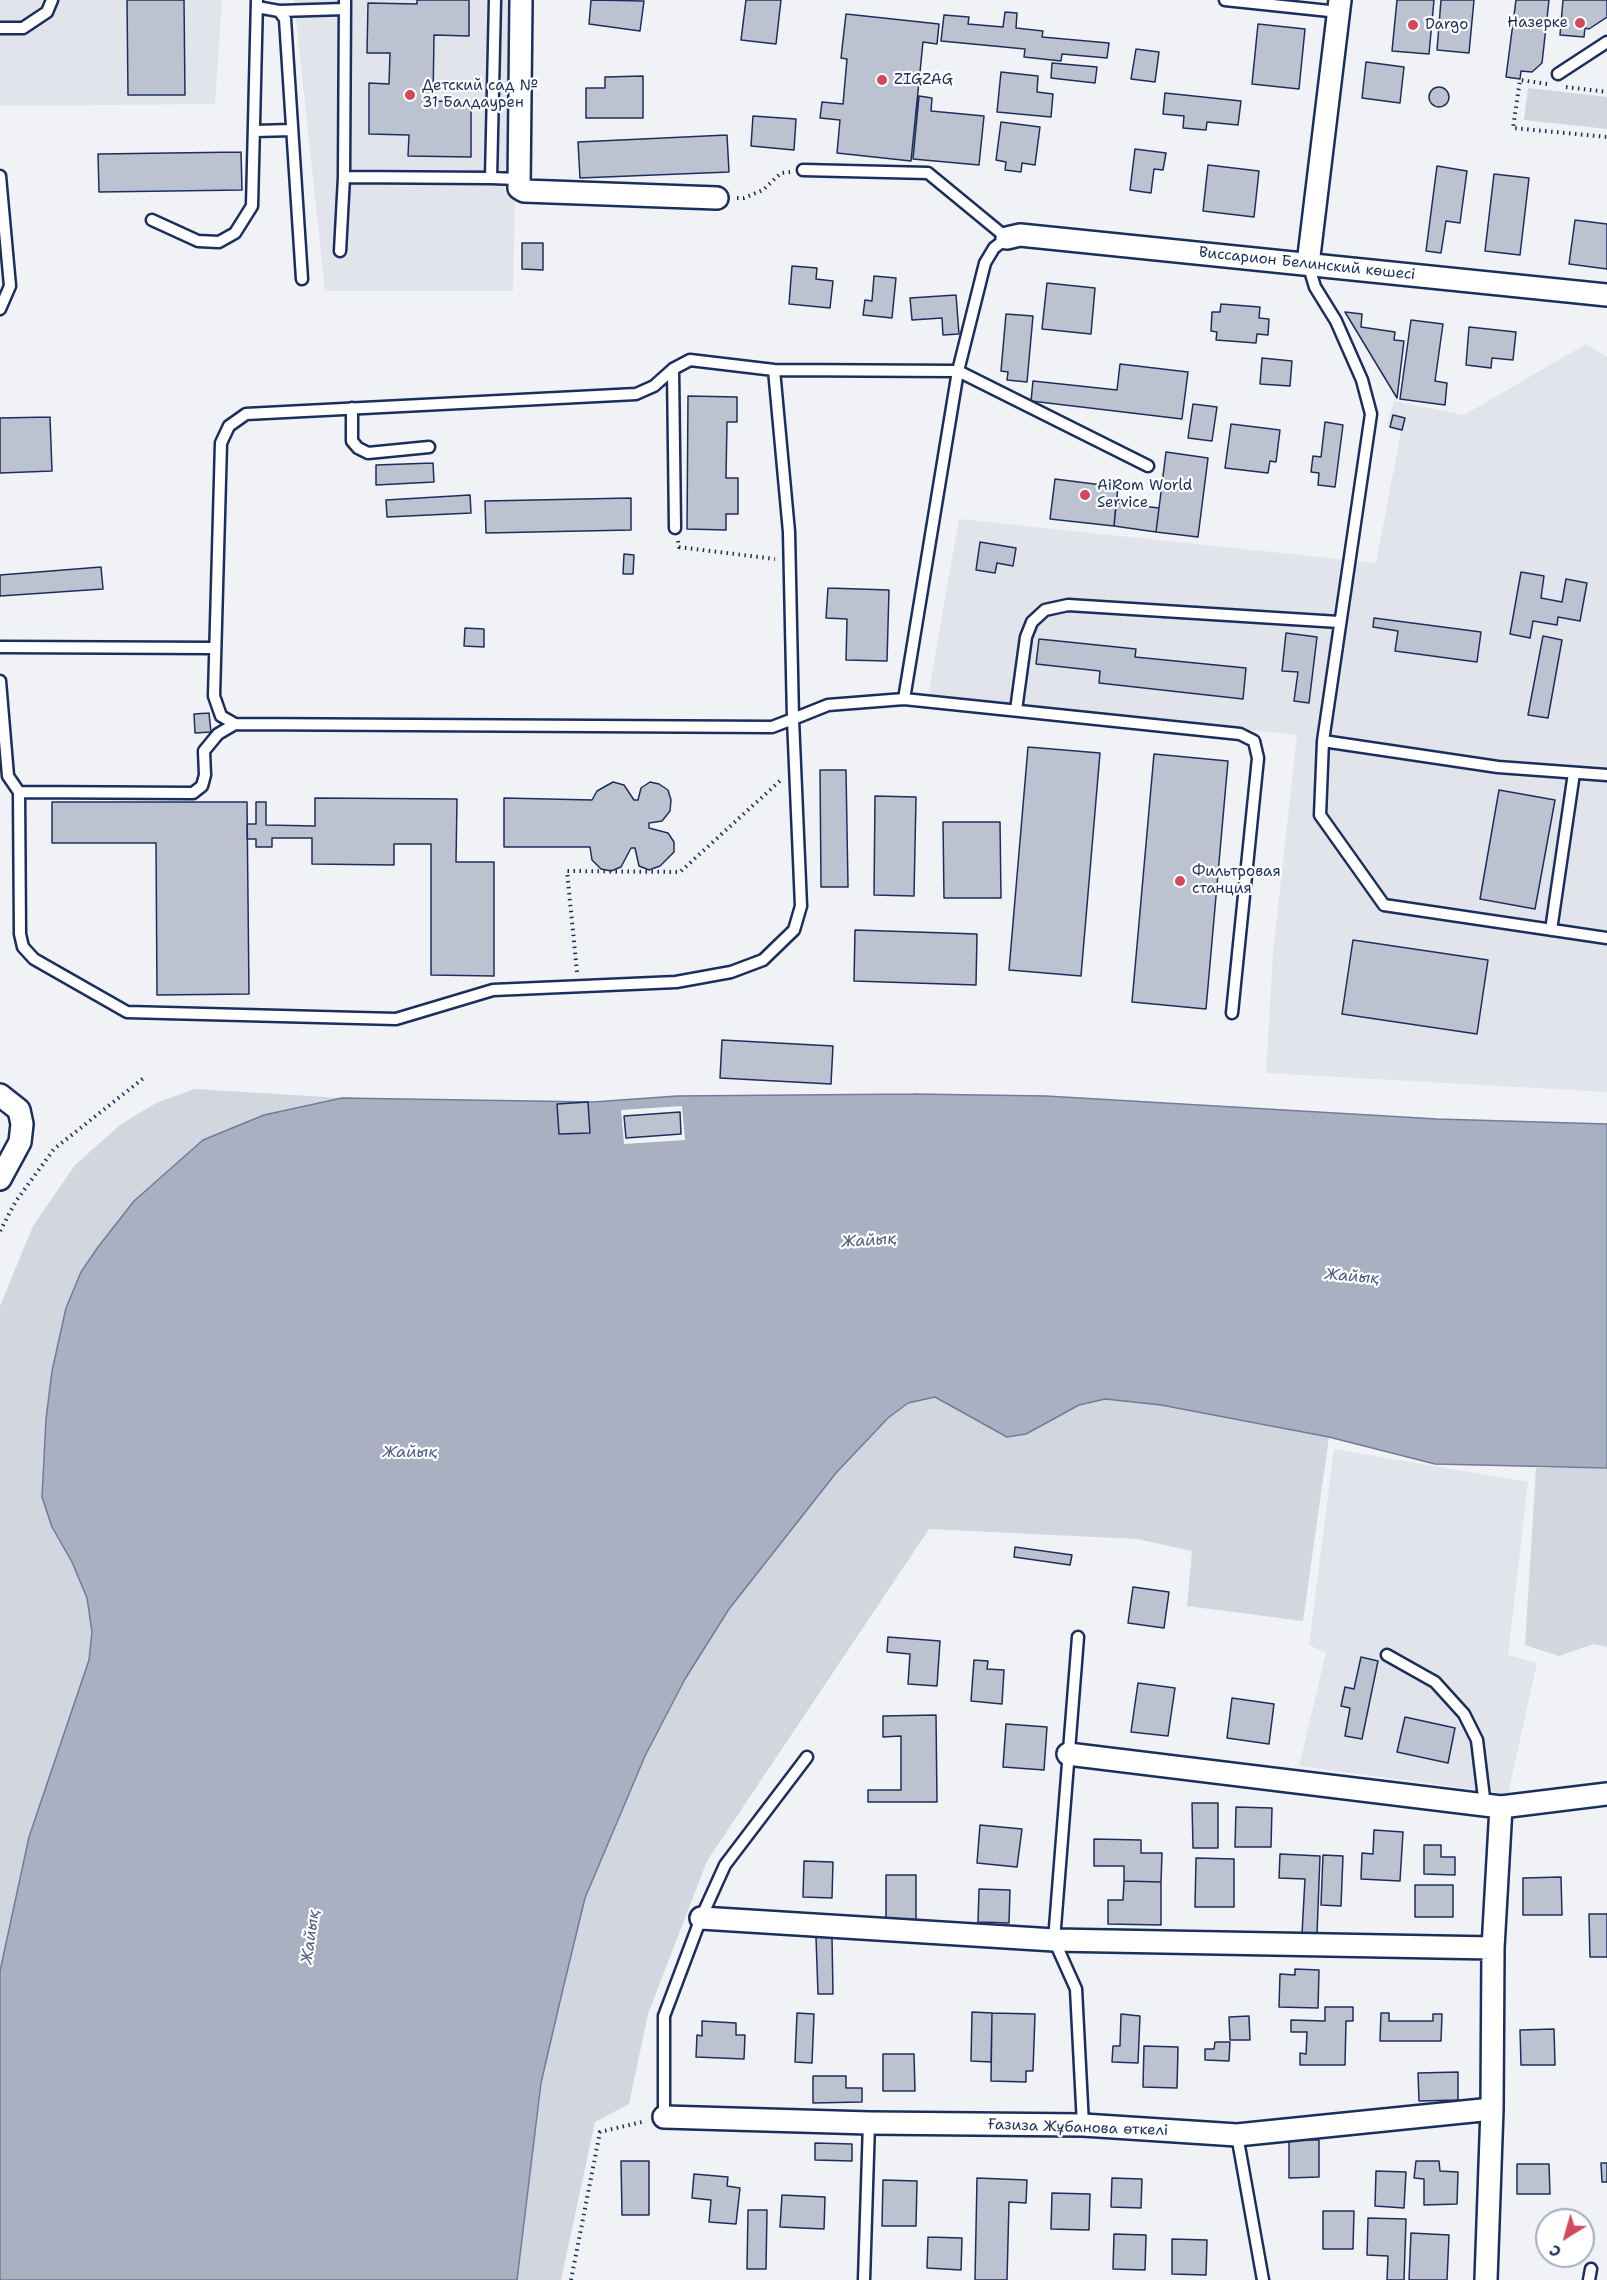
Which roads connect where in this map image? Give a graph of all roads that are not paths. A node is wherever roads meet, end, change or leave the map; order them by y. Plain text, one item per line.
1 (52, 0) edge
2 (495, 0) edge
3 (521, 0) edge
4 (1225, 0) edge
5 (257, 3) edge
6 (345, 4) edge
7 (1340, 6) edge
8 (279, 10) junction
9 (0, 28) edge
10 (1607, 42) edge
11 (1558, 74) dead end
12 (292, 130) junction
13 (255, 131) junction
14 (803, 170) road end
15 (0, 176) edge
16 (344, 177) junction
17 (491, 178) junction
18 (518, 179) junction
19 (717, 198) road end
20 (152, 220) dead end
21 (1007, 238) junction
22 (340, 251) dead end
23 (1308, 264) junction
24 (302, 279) dead end
25 (1607, 295) edge
26 (0, 309) edge
27 (674, 369) junction
28 (774, 369) junction
29 (958, 370) junction
30 (352, 408) junction
31 (429, 447) dead end
32 (1148, 466) dead end
33 (675, 528) road end
34 (1339, 622) junction
35 (0, 646) edge
36 (215, 648) junction
37 (0, 681) edge
38 (904, 699) junction
39 (1016, 711) junction
40 (793, 719) junction
41 (235, 724) junction
42 (1323, 741) junction
43 (1574, 773) junction
44 (1607, 775) edge
45 (20, 792) junction
46 (1551, 930) junction
47 (1607, 938) edge
48 (1232, 1013) dead end
49 (0, 1095) edge
50 (0, 1179) edge
51 (1078, 1637) dead end
52 (1387, 1655) dead end
53 (1068, 1754) junction
54 (807, 1757) dead end
55 (1607, 1794) edge
56 (1493, 1806) junction
57 (701, 1918) junction
58 (1054, 1941) junction
59 (1493, 1948) junction
60 (1492, 2109) junction
61 (664, 2117) joint
62 (868, 2123) junction
63 (1083, 2125) junction
64 (1238, 2135) junction
65 (864, 2280) edge
66 (1263, 2280) edge
67 (1486, 2280) edge

1 - 9 lane
2 - 17 lane
3 - 18 street
4 - 7 lane
5 - 8 lane
5 - 13 lane
6 - 8 lane
6 - 16 lane
7 - 23 street
8 - 12 lane
10 - 11 lane
12 - 13 lane
12 - 24 lane
13 - 20 lane
14 - 21 lane
15 - 26 lane
16 - 17 lane
16 - 22 lane
17 - 18 lane
18 - 19 street
21 - 23 street, Виссарион Белинский көшесі
21 - 29 lane
23 - 25 street, Виссарион Белинский көшесі
23 - 34 lane
27 - 28 lane
27 - 30 lane
27 - 33 lane
28 - 29 lane
28 - 40 lane
29 - 32 lane
29 - 38 lane
30 - 31 lane
30 - 36 lane
34 - 39 lane
34 - 42 lane
35 - 36 lane
36 - 41 lane
37 - 45 lane
38 - 39 lane
38 - 40 lane
39 - 48 lane
40 - 41 lane
40 - 45 lane
41 - 45 lane
42 - 43 lane
42 - 46 lane
43 - 44 lane
43 - 46 lane
46 - 47 lane
49 - 50 street
51 - 53 lane
52 - 56 lane
53 - 56 street
53 - 58 lane
54 - 57 lane
55 - 56 street
56 - 59 street
57 - 58 street
57 - 61 lane
58 - 59 street
58 - 63 lane
59 - 60 street
60 - 64 street, Ғазиза Жұбанова өткелі
60 - 67 street
61 - 62 street, Ғазиза Жұбанова өткелі
62 - 63 street, Ғазиза Жұбанова өткелі
62 - 65 lane
63 - 64 street, Ғазиза Жұбанова өткелі
64 - 66 lane

